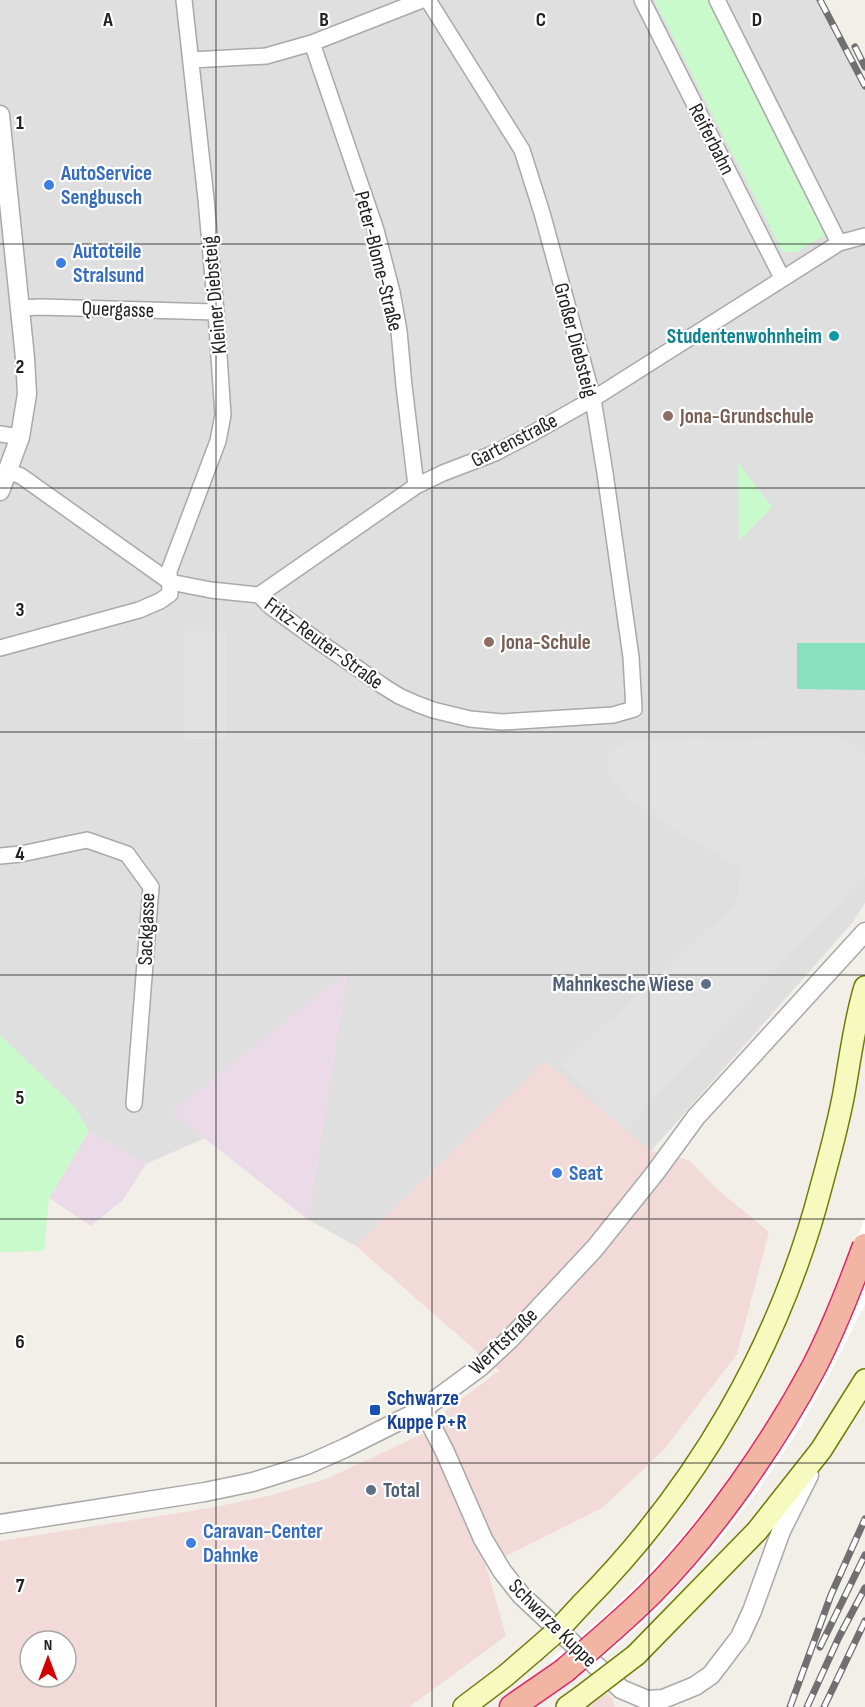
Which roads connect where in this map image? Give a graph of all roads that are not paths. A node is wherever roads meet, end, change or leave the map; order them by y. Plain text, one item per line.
1 (184, 0) edge
2 (422, 0) edge
3 (428, 0) edge
4 (642, 0) edge
5 (717, 0) edge
6 (312, 43) junction
7 (191, 60) junction
8 (0, 115) edge
9 (865, 236) edge
10 (840, 243) junction
11 (782, 278) junction
12 (20, 308) junction
13 (216, 312) junction
14 (593, 399) junction
15 (0, 434) edge
16 (20, 437) junction
17 (8, 471) junction
18 (416, 486) junction
19 (0, 491) edge
20 (170, 582) junction
21 (258, 595) junction
22 (0, 648) edge
23 (634, 709) joint
24 (0, 856) edge
25 (865, 932) edge
26 (865, 987) edge
27 (134, 1104) dead end
28 (865, 1246) edge
29 (865, 1380) edge
30 (423, 1409) junction
31 (821, 1450) junction
32 (0, 1524) edge
33 (632, 1701) edge
34 (679, 1701) edge
35 (574, 1702) edge
36 (464, 1707) edge
37 (512, 1707) edge

1 - 7 street, Kleiner Diebsteig
2 - 6 street
3 - 14 street, Großer Diebsteig
4 - 11 street, Reiferbahn
5 - 10 street
6 - 7 street
6 - 18 street, Peter-Blome-Straße
7 - 13 street, Kleiner Diebsteig
8 - 12 street
9 - 10 street, Gartenstraße
10 - 11 street, Gartenstraße
11 - 14 street, Gartenstraße
12 - 13 street, Quergasse
12 - 16 street
13 - 20 street, Kleiner Diebsteig
14 - 18 street, Gartenstraße
14 - 23 street, Großer Diebsteig
15 - 16 street
16 - 17 street
17 - 19 street
17 - 20 street, Fritz-Reuter-Straße
18 - 21 street, Gartenstraße
20 - 21 street, Fritz-Reuter-Straße
20 - 22 street
21 - 23 street, Fritz-Reuter-Straße
24 - 27 street, Sackgasse
25 - 30 street, Werftstraße
26 - 36 main road, bridge
28 - 37 highway, bridge
29 - 31 main road
30 - 32 street, Werftstraße
30 - 33 street, Schwarze Kuppe
31 - 34 street, Schwarze Kuppe
31 - 35 main road, bridge
33 - 34 street, Schwarze Kuppe

